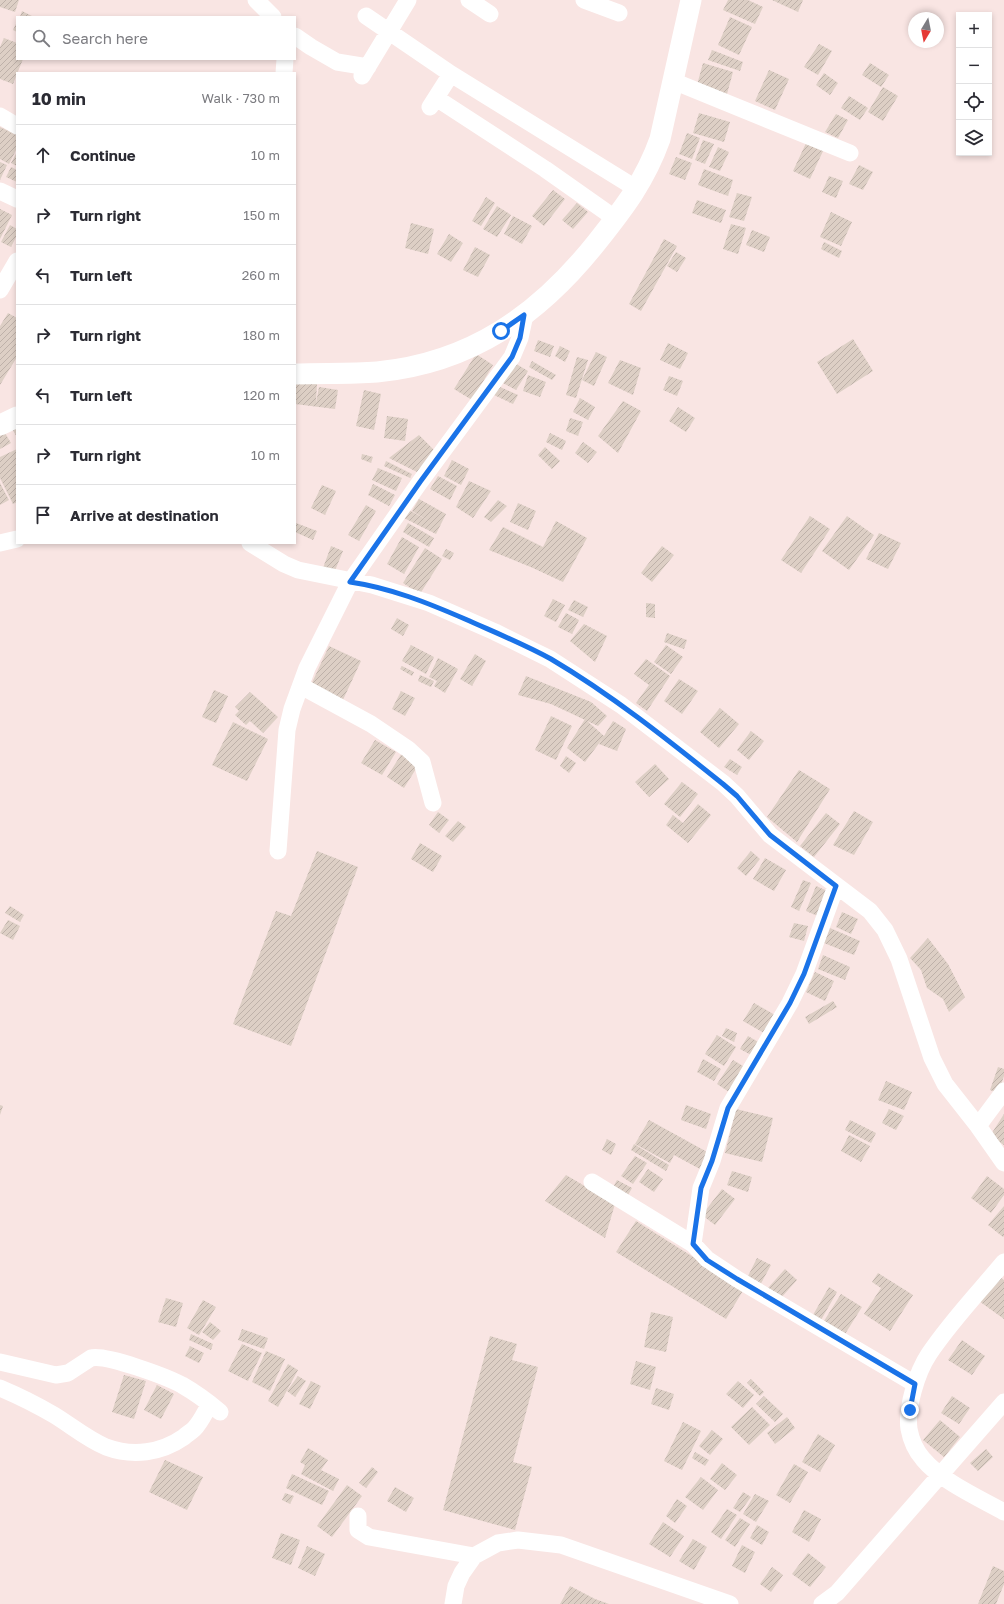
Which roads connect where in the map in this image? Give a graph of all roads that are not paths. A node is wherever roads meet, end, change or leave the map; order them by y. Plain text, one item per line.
1 (256, 0) edge
2 (408, 0) edge
3 (584, 0) edge
4 (691, 0) edge
5 (619, 13) dead end
6 (272, 16) edge
7 (366, 16) dead end
8 (389, 31) junction
9 (296, 37) edge
10 (284, 60) edge
11 (284, 72) edge
12 (451, 74) junction
13 (673, 81) junction
14 (0, 116) edge
15 (16, 125) edge
16 (850, 153) dead end
17 (637, 189) junction
18 (0, 191) edge
19 (16, 199) edge
20 (616, 219) junction
21 (16, 263) edge
22 (0, 290) edge
23 (524, 315) junction
24 (296, 374) edge
25 (16, 418) edge
26 (0, 425) edge
27 (16, 539) edge
28 (0, 543) edge
29 (252, 544) edge
30 (350, 582) junction
31 (300, 686) junction
32 (433, 803) dead end
33 (278, 851) dead end
34 (836, 886) junction
35 (1004, 1091) edge
36 (978, 1126) junction
37 (1004, 1163) edge
38 (592, 1182) dead end
39 (693, 1244) junction
40 (1004, 1262) edge
41 (0, 1362) edge
42 (915, 1384) junction
43 (0, 1388) edge
44 (1004, 1402) edge
45 (940, 1475) junction
46 (1004, 1512) edge
47 (358, 1516) dead end
48 (474, 1556) junction
49 (453, 1604) edge
50 (730, 1604) edge
51 (822, 1604) edge

1 - 6 street
2 - 8 street
3 - 5 street
4 - 13 street
7 - 8 street
8 - 9 street
8 - 12 street
10 - 11 street
12 - 17 street
12 - 20 street
13 - 16 street
13 - 17 street
14 - 15 street
17 - 20 street
18 - 19 street
20 - 23 street
21 - 22 street
23 - 24 street
23 - 30 street
25 - 26 street
27 - 28 street
29 - 30 street
30 - 31 street
30 - 34 street
31 - 32 street
31 - 33 street
34 - 36 street
34 - 39 street
35 - 36 street
36 - 37 street
38 - 39 street
39 - 42 street
40 - 42 street
41 - 43 street
42 - 45 street
44 - 45 street
45 - 46 street
45 - 51 street
47 - 48 street
48 - 49 street
48 - 50 street

